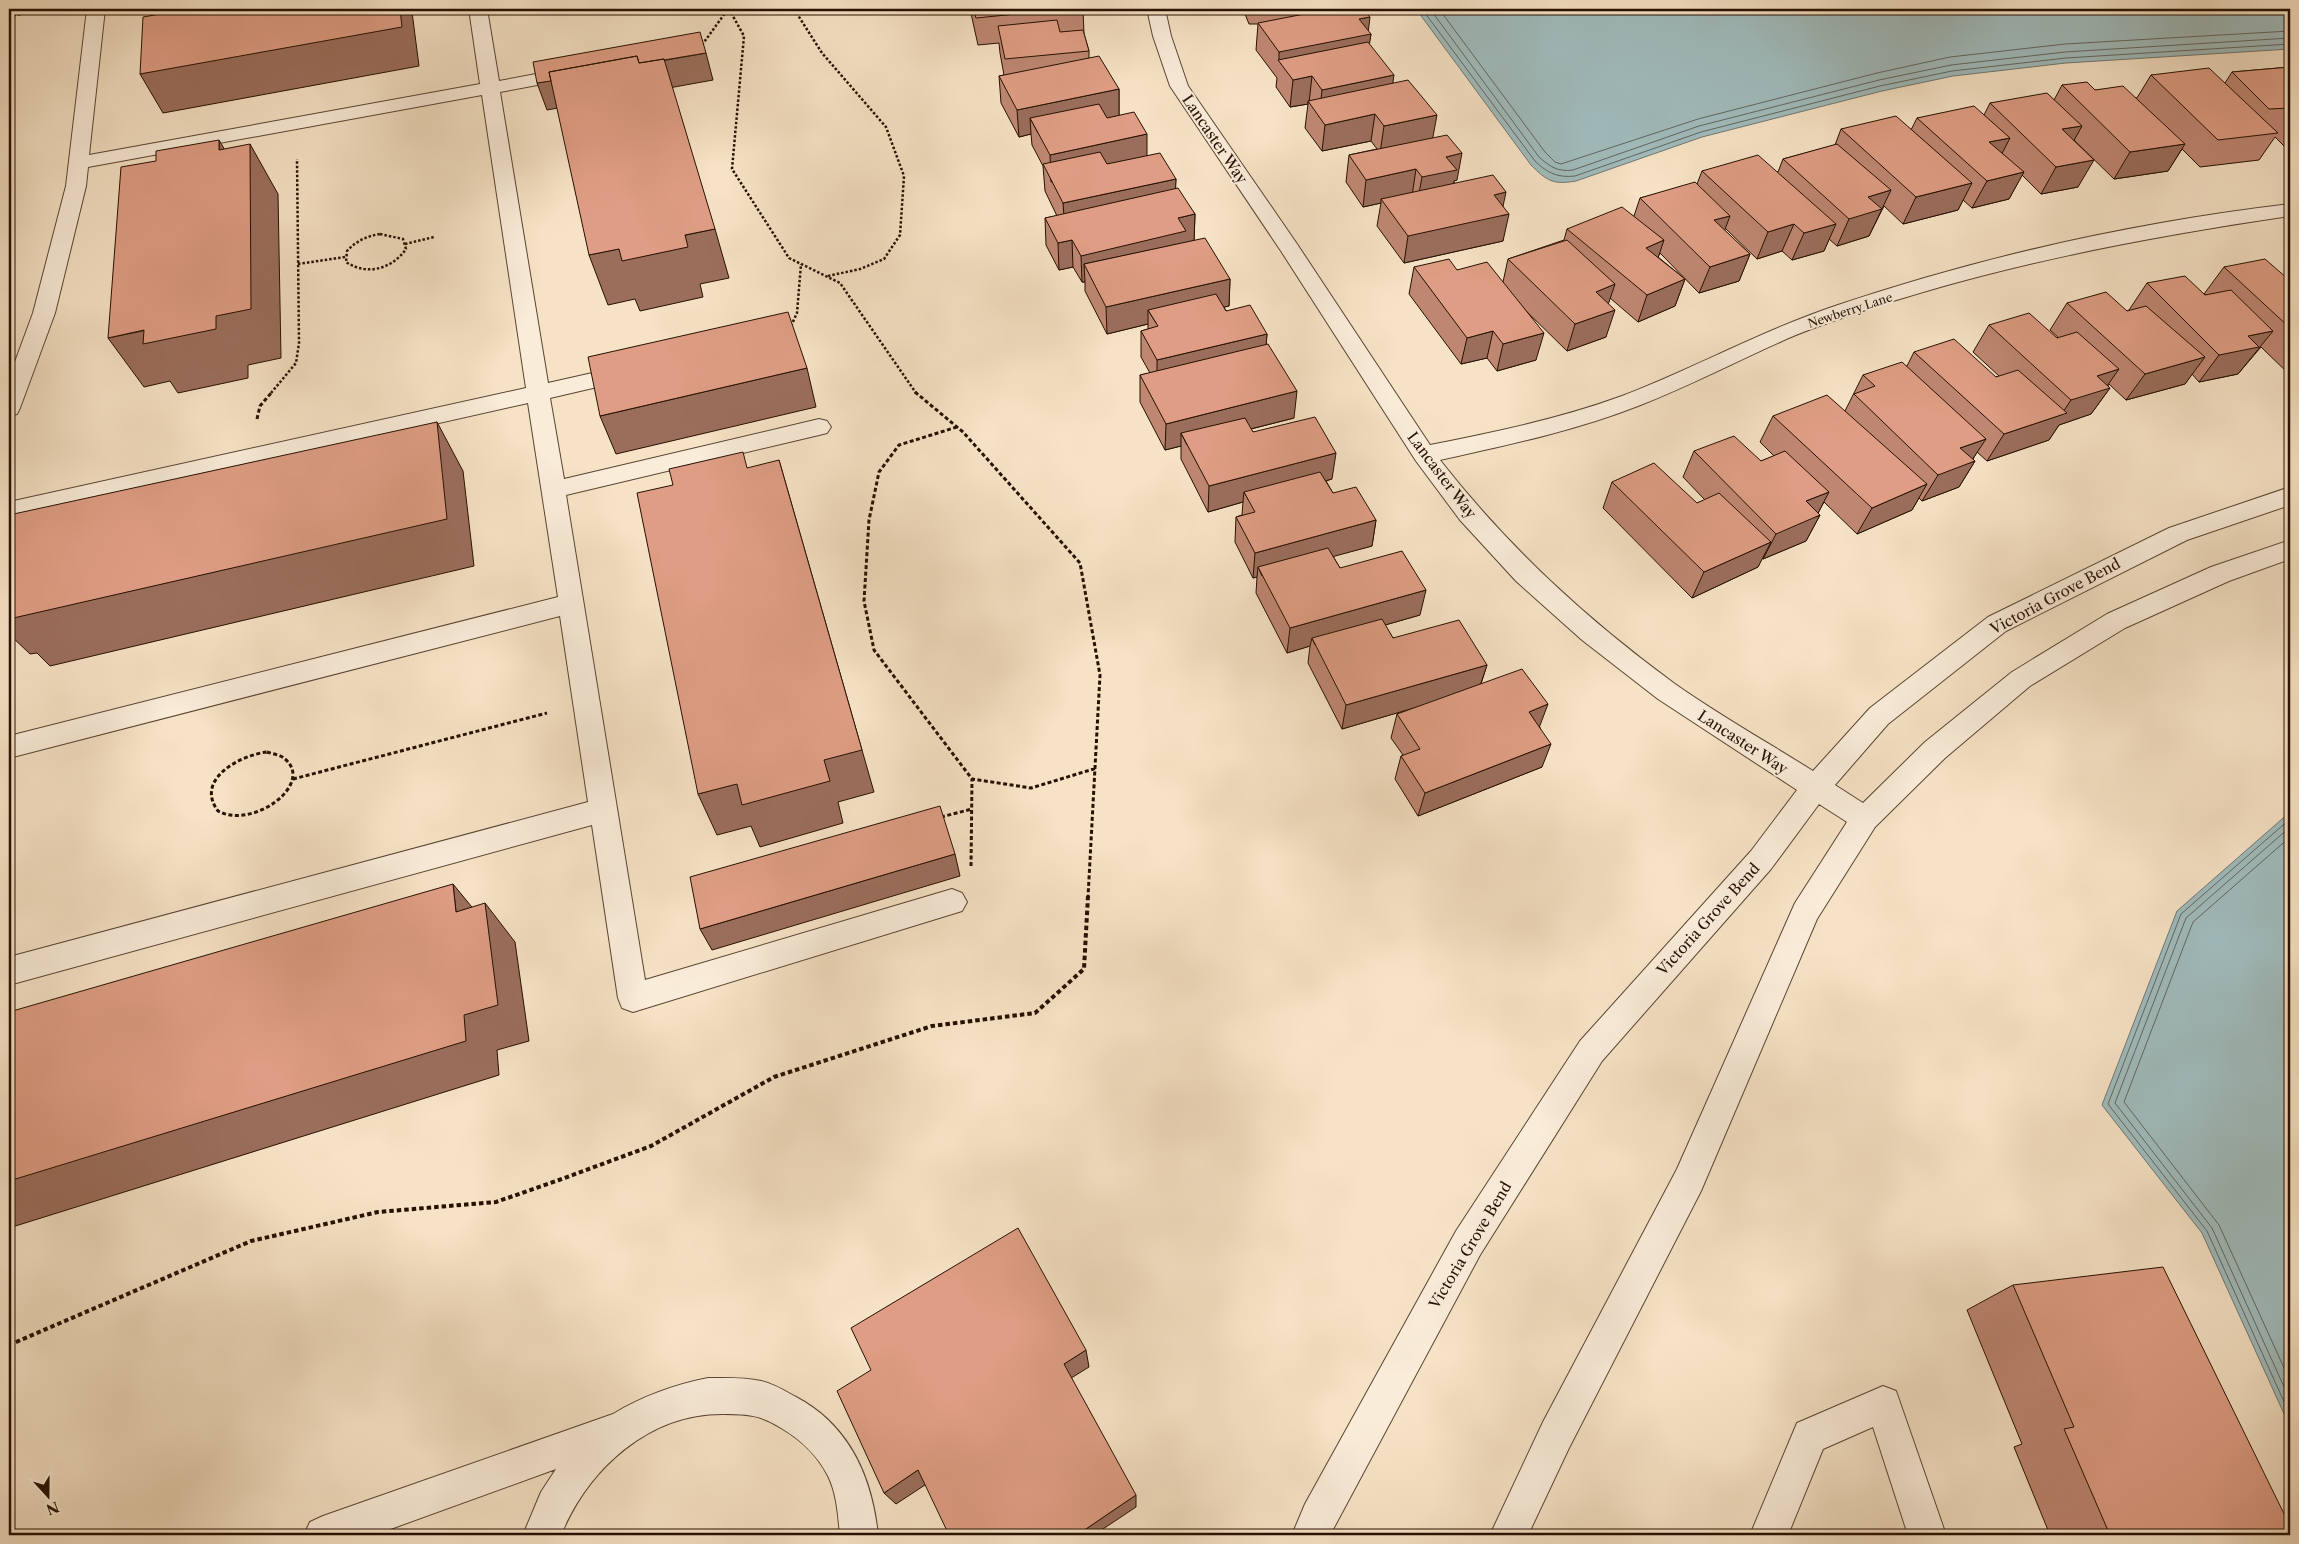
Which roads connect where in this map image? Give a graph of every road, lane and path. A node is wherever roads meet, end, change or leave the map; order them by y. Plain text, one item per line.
1 (53, 9) edge
2 (96, 9) edge
3 (157, 9) edge
4 (478, 9) edge
5 (729, 9) edge
6 (794, 9) edge
7 (1156, 9) edge
8 (9, 16) edge
9 (156, 26) edge
10 (700, 49) edge
11 (594, 69) edge
12 (491, 88) junction
13 (9, 148) edge
14 (296, 153) dead end
15 (79, 162) junction
16 (9, 178) edge
17 (2290, 210) edge
18 (434, 237) dead end
19 (406, 244) junction
20 (345, 257) junction
21 (298, 264) junction
22 (801, 264) junction
23 (827, 276) junction
24 (790, 329) edge
25 (650, 368) edge
26 (538, 394) junction
27 (9, 408) edge
28 (257, 421) dead end
29 (819, 427) dead end
30 (958, 427) junction
31 (1424, 455) junction
32 (553, 490) junction
33 (2290, 496) edge
34 (9, 511) edge
35 (2290, 549) edge
36 (572, 604) junction
37 (587, 702) junction
38 (9, 747) edge
39 (1097, 768) junction
40 (293, 778) junction
41 (972, 779) junction
42 (1815, 788) junction
43 (972, 809) junction
44 (603, 810) junction
45 (934, 819) edge
46 (1865, 819) junction
47 (952, 902) joint
48 (9, 971) edge
49 (9, 1345) edge
50 (624, 1426) junction
51 (323, 1535) edge
52 (542, 1535) edge
53 (859, 1535) edge
54 (1312, 1535) edge
55 (1509, 1535) edge
56 (1769, 1535) edge
57 (1927, 1535) edge

1 - 8 path
2 - 15 street
3 - 9 path
4 - 12 street
5 - 10 path
5 - 22 path
6 - 23 path
7 - 31 street, Lancaster Way
11 - 12 street
12 - 15 street
12 - 26 street
13 - 16 path
14 - 21 path
15 - 27 street
17 - 31 street, Newberry Lane
18 - 19 path
19 - 20 path
19 - 20 path
20 - 21 path
21 - 28 path
22 - 23 path
22 - 24 path
23 - 30 path
25 - 26 street
26 - 32 street
26 - 34 street
29 - 32 street
30 - 39 path
30 - 41 path
31 - 42 street, Lancaster Way
32 - 36 street
33 - 42 street, Victoria Grove Bend
35 - 46 street
36 - 37 street
36 - 38 street
37 - 40 path
37 - 44 street
39 - 41 path
39 - 49 path
40 - 40 path
41 - 43 path
42 - 46 street, Lancaster Way
42 - 54 street, Victoria Grove Bend
43 - 45 path
43 - 47 path
44 - 47 street
44 - 48 street
46 - 55 street
50 - 51 street
50 - 52 street
50 - 53 street
56 - 57 street

